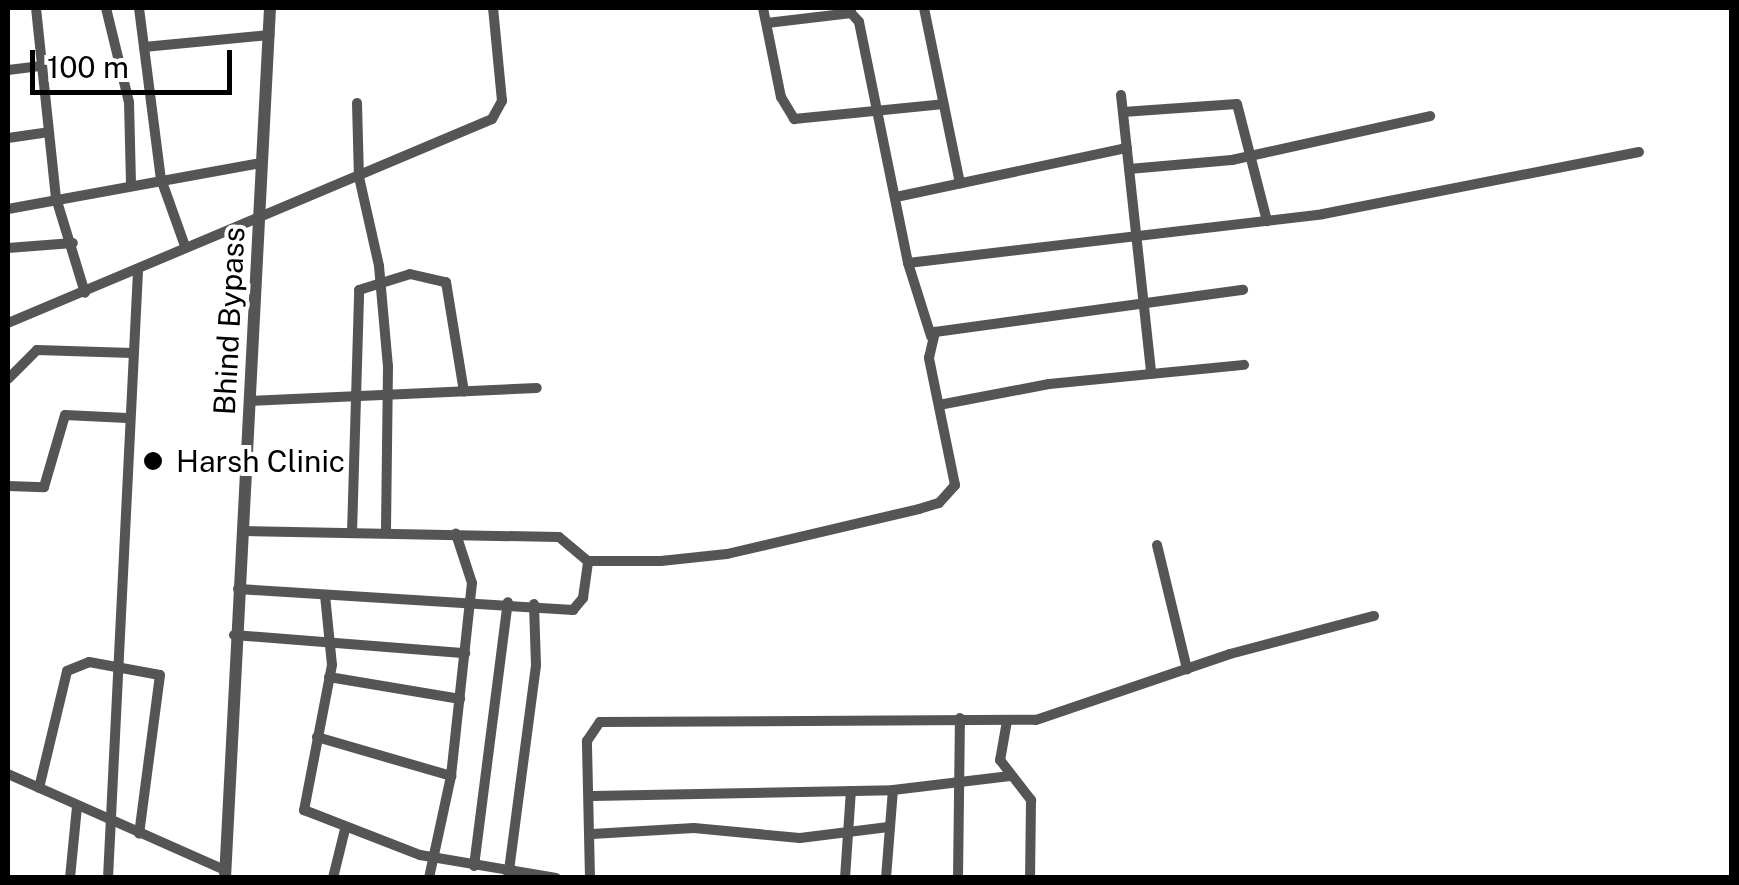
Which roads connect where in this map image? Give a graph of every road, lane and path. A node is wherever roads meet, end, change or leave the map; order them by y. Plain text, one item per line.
1 (36, 8) edge
2 (106, 8) edge
3 (138, 8) edge
4 (270, 8) edge
5 (493, 8) edge
6 (764, 8) edge
7 (924, 8) edge
8 (767, 24) junction
9 (269, 35) junction
10 (144, 47) junction
11 (42, 66) junction
12 (8, 70) edge
13 (1121, 95) dead end
14 (357, 103) dead end
15 (944, 104) junction
16 (879, 111) junction
17 (1123, 112) junction
18 (1430, 116) dead end
19 (49, 132) junction
20 (8, 138) edge
21 (1127, 148) junction
22 (1639, 152) dead end
23 (1256, 156) junction
24 (261, 163) junction
25 (1129, 169) junction
26 (359, 177) junction
27 (161, 179) junction
28 (130, 184) junction
29 (960, 184) junction
30 (896, 197) junction
31 (56, 198) junction
32 (8, 210) edge
33 (258, 219) junction
34 (1267, 221) junction
35 (1136, 231) junction
36 (73, 243) junction
37 (185, 246) junction
38 (8, 248) edge
39 (908, 263) junction
40 (138, 272) junction
41 (380, 278) junction
42 (1243, 290) dead end
43 (85, 293) junction
44 (1144, 302) junction
45 (8, 323) edge
46 (931, 336) junction
47 (132, 354) junction
48 (1244, 365) dead end
49 (1151, 373) junction
50 (8, 379) edge
51 (537, 388) dead end
52 (464, 392) junction
53 (389, 395) junction
54 (353, 397) junction
55 (250, 401) junction
56 (939, 405) junction
57 (128, 418) junction
58 (8, 486) edge
59 (242, 531) junction
60 (352, 533) junction
61 (386, 534) junction
62 (456, 534) junction
63 (1157, 545) dead end
64 (588, 560) junction
65 (238, 589) junction
66 (325, 595) junction
67 (470, 602) junction
68 (508, 602) junction
69 (534, 604) junction
70 (1374, 616) dead end
71 (234, 634) junction
72 (332, 642) junction
73 (465, 653) junction
74 (115, 668) junction
75 (1187, 670) junction
76 (329, 677) junction
77 (460, 698) junction
78 (960, 718) junction
79 (1007, 721) junction
80 (316, 738) junction
81 (8, 774) edge
82 (451, 776) junction
83 (1010, 776) junction
84 (959, 781) junction
85 (39, 788) junction
86 (893, 790) junction
87 (851, 791) junction
88 (593, 796) junction
89 (77, 806) junction
90 (108, 820) junction
91 (850, 827) junction
92 (888, 827) junction
93 (345, 828) junction
94 (139, 834) junction
95 (592, 834) junction
96 (438, 860) junction
97 (474, 866) junction
98 (225, 874) edge
99 (509, 874) edge
100 (70, 878) edge
101 (108, 878) edge
102 (333, 878) edge
103 (430, 878) edge
104 (556, 878) edge
105 (590, 878) edge
106 (845, 878) edge
107 (886, 878) edge
108 (958, 878) edge
109 (1030, 878) edge

1 - 11 street
2 - 28 street
3 - 10 street
4 - 9 street, Bhind Bypass
5 - 26 street
6 - 8 street
7 - 15 street
8 - 16 street
8 - 16 street
9 - 10 street
9 - 24 street, Bhind Bypass
10 - 27 street
11 - 12 street
11 - 19 street
13 - 17 street
14 - 26 street
15 - 16 street
15 - 29 street
16 - 30 street
17 - 21 street
17 - 23 street
18 - 23 street
19 - 20 street
19 - 31 street
21 - 25 street
21 - 29 street
22 - 34 street
23 - 25 street
23 - 34 street
24 - 27 street
24 - 33 street, Bhind Bypass
25 - 35 street
26 - 33 street
26 - 41 street
27 - 28 street
27 - 37 street
28 - 31 street
29 - 30 street
30 - 39 street
31 - 32 street
31 - 36 street
33 - 37 street
33 - 55 street, Bhind Bypass
34 - 35 street
35 - 39 street
35 - 44 street
36 - 38 street
36 - 43 street
37 - 40 street
39 - 46 street
40 - 43 street
40 - 47 street
41 - 52 street
41 - 53 street
41 - 54 street
42 - 44 street
43 - 45 street
44 - 46 street
44 - 49 street
46 - 56 street
47 - 50 street
47 - 57 street
48 - 49 street
49 - 56 street
51 - 52 street
52 - 53 street
53 - 54 street
53 - 61 street
54 - 55 street
54 - 60 street
55 - 59 street, Bhind Bypass
56 - 64 street
57 - 58 street
57 - 74 street
59 - 60 street
59 - 65 street, Bhind Bypass
60 - 61 street
61 - 62 street
62 - 64 street
62 - 67 street
63 - 75 street
64 - 69 street
65 - 66 street
65 - 71 street, Bhind Bypass
66 - 67 street
66 - 72 street
67 - 68 street
67 - 73 street
68 - 69 street
68 - 97 street
69 - 99 street
70 - 75 street
71 - 72 street
71 - 98 street, Bhind Bypass
72 - 73 street
72 - 76 street
73 - 77 street
74 - 85 street
74 - 90 street
74 - 94 street
75 - 79 street
76 - 77 street
76 - 80 street
77 - 82 street
78 - 79 street
78 - 84 street
78 - 88 street
79 - 83 street
80 - 82 street
80 - 93 street
81 - 85 street
82 - 96 street
83 - 84 street
83 - 109 street
84 - 86 street
84 - 108 street
85 - 89 street
86 - 87 street
86 - 92 street
87 - 88 street
87 - 91 street
88 - 95 street
89 - 90 street
89 - 100 street
90 - 94 street
90 - 101 street
91 - 92 street
91 - 95 street
91 - 106 street
92 - 107 street
93 - 96 street
93 - 102 street
94 - 98 street
95 - 105 street
96 - 97 street
96 - 103 street
97 - 99 street
99 - 104 street

